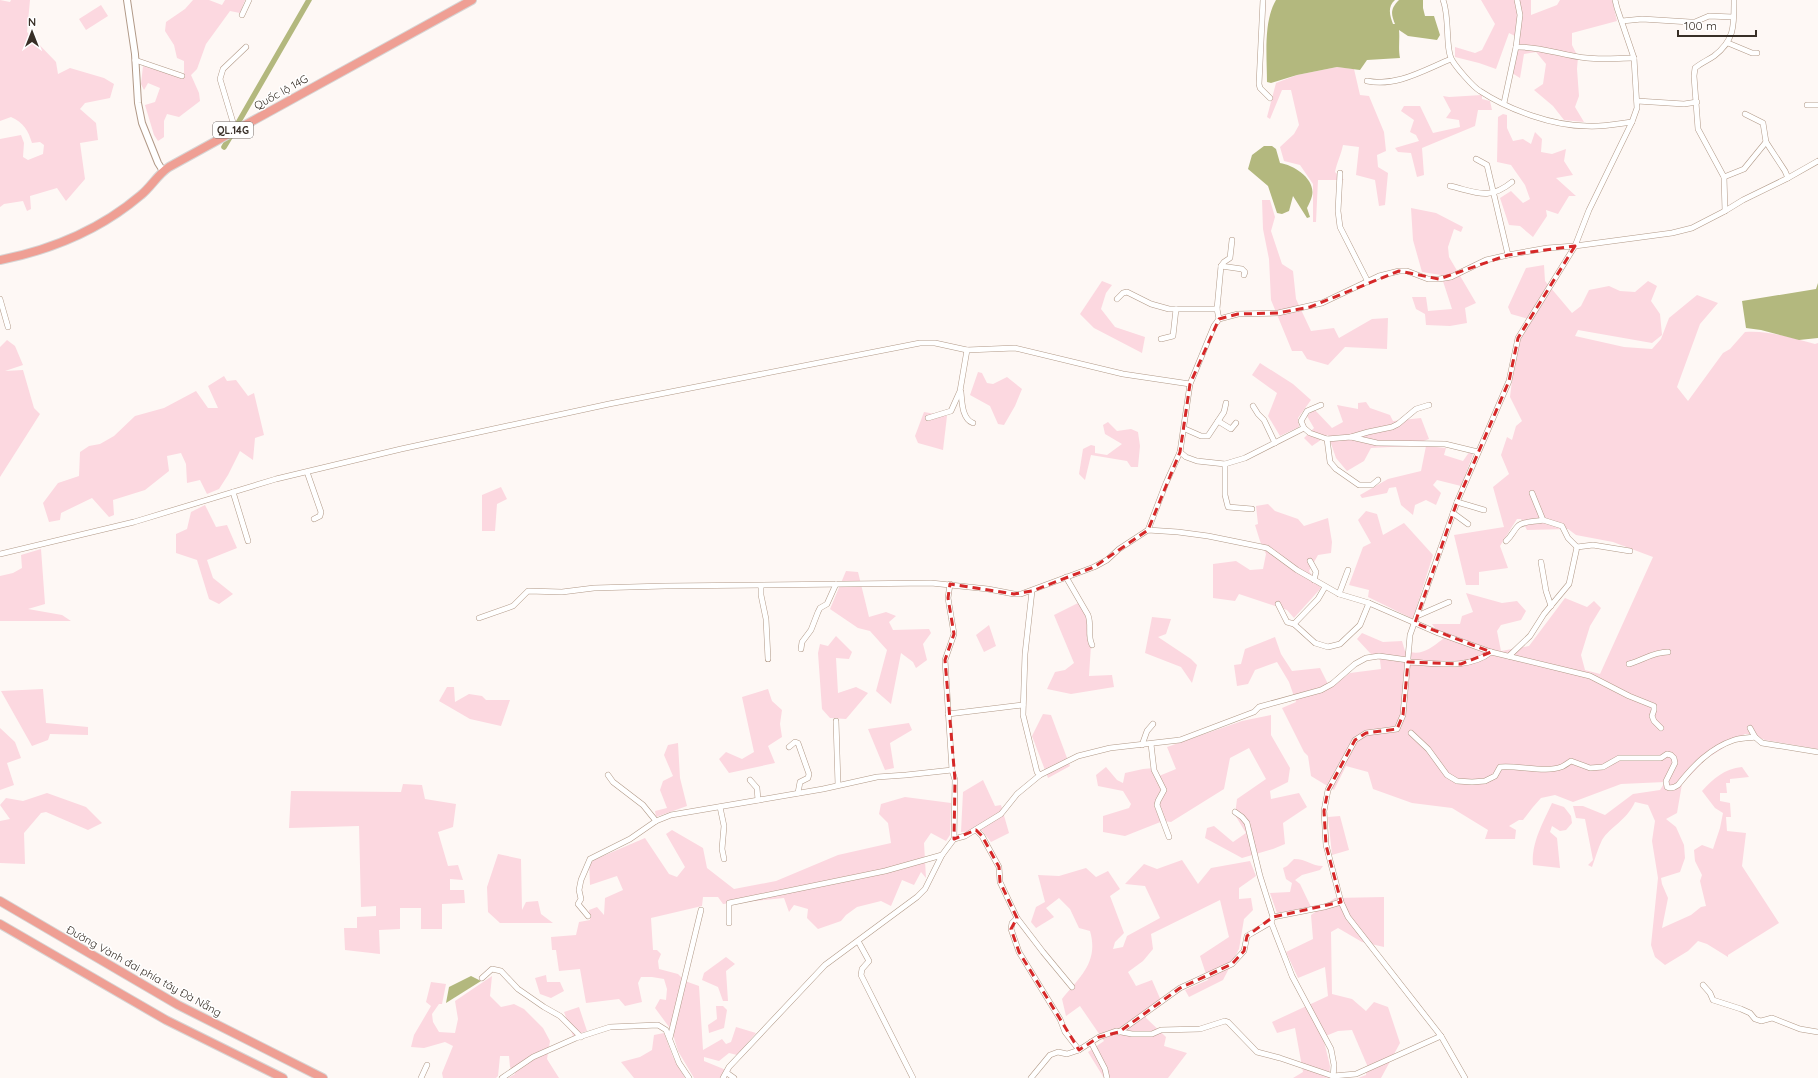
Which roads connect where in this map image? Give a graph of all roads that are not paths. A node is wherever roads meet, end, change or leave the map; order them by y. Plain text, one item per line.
1 (126, 0) edge
2 (249, 0) edge
3 (472, 0) edge
4 (1263, 0) edge
5 (1443, 0) edge
6 (1517, 0) edge
7 (1615, 0) edge
8 (1734, 0) edge
9 (242, 15) dead end
10 (1733, 17) junction
11 (1622, 21) junction
12 (1728, 43) junction
13 (246, 47) dead end
14 (1516, 48) junction
15 (1758, 53) dead end
16 (1634, 58) junction
17 (1451, 59) junction
18 (135, 60) junction
19 (182, 76) dead end
20 (1367, 81) dead end
21 (1270, 98) dead end
22 (1637, 101) junction
23 (1697, 102) junction
24 (1504, 103) junction
25 (1807, 105) dead end
26 (1818, 105) edge
27 (1745, 114) dead end
28 (1632, 122) junction
29 (235, 130) junction
30 (1766, 142) junction
31 (1476, 159) dead end
32 (1818, 161) edge
33 (163, 171) junction
34 (1340, 173) dead end
35 (1724, 177) junction
36 (1788, 178) junction
37 (1512, 182) dead end
38 (1450, 186) dead end
39 (1495, 194) junction
40 (1725, 211) junction
41 (1232, 240) dead end
42 (1575, 246) junction
43 (1508, 255) junction
44 (0, 260) edge
45 (1221, 266) junction
46 (1244, 275) dead end
47 (1368, 282) junction
48 (0, 299) edge
49 (1117, 299) dead end
50 (1176, 309) junction
51 (1217, 309) junction
52 (1219, 319) junction
53 (8, 327) dead end
54 (1162, 339) dead end
55 (967, 350) junction
56 (1190, 384) junction
57 (960, 391) junction
58 (1226, 403) dead end
59 (1321, 405) dead end
60 (1429, 405) dead end
61 (1253, 406) dead end
62 (928, 418) dead end
63 (1218, 421) junction
64 (973, 423) dead end
65 (1236, 423) dead end
66 (1304, 428) junction
67 (1185, 429) junction
68 (1351, 437) junction
69 (1327, 439) junction
70 (1275, 443) junction
71 (1180, 452) junction
72 (1478, 452) junction
73 (1225, 464) junction
74 (307, 472) junction
75 (1378, 480) dead end
76 (232, 492) junction
77 (1532, 493) dead end
78 (1457, 502) junction
79 (1252, 509) dead end
80 (1484, 510) dead end
81 (1453, 513) junction
82 (314, 519) dead end
83 (1543, 520) junction
84 (1468, 524) dead end
85 (1148, 530) junction
86 (1506, 540) dead end
87 (248, 541) dead end
88 (1577, 547) junction
89 (1630, 551) dead end
90 (0, 554) edge
91 (1310, 561) dead end
92 (1541, 562) dead end
93 (1348, 570) dead end
94 (1066, 577) junction
95 (1314, 580) junction
96 (836, 584) junction
97 (950, 584) junction
98 (761, 586) junction
99 (1325, 587) junction
100 (1032, 591) junction
101 (1339, 594) junction
102 (1449, 602) dead end
103 (1278, 604) dead end
104 (1369, 604) junction
105 (1551, 606) junction
106 (1417, 616) junction
107 (479, 618) dead end
108 (1415, 623) junction
109 (1294, 624) junction
110 (1092, 645) dead end
111 (801, 649) dead end
112 (1491, 652) junction
113 (1668, 652) dead end
114 (1509, 656) junction
115 (768, 659) dead end
116 (1408, 661) junction
117 (1629, 664) dead end
118 (1023, 706) junction
119 (948, 714) junction
120 (836, 721) dead end
121 (1152, 724) dead end
122 (1661, 728) dead end
123 (1750, 728) dead end
124 (1411, 734) dead end
125 (1756, 737) junction
126 (1151, 744) junction
127 (1142, 745) junction
128 (789, 748) dead end
129 (1818, 752) edge
130 (952, 770) junction
131 (608, 775) dead end
132 (1040, 775) junction
133 (750, 780) dead end
134 (838, 785) junction
135 (798, 793) junction
136 (758, 800) junction
137 (720, 807) junction
138 (1235, 812) dead end
139 (656, 821) junction
140 (976, 830) junction
141 (1169, 837) dead end
142 (954, 839) junction
143 (942, 855) junction
144 (724, 859) dead end
145 (0, 901) edge
146 (1342, 902) junction
147 (701, 910) dead end
148 (588, 916) dead end
149 (1017, 918) junction
150 (1272, 920) junction
151 (729, 923) dead end
152 (0, 924) edge
153 (858, 941) junction
154 (482, 978) dead end
155 (1703, 985) dead end
156 (1072, 987) dead end
157 (1119, 1032) junction
158 (1818, 1032) edge
159 (1440, 1036) junction
160 (581, 1037) junction
161 (670, 1039) junction
162 (1091, 1042) junction
163 (1079, 1050) junction
164 (427, 1065) dead end
165 (727, 1073) junction
166 (1333, 1077) edge
167 (283, 1078) edge
168 (323, 1078) edge
169 (420, 1078) edge
170 (502, 1078) edge
171 (689, 1078) edge
172 (723, 1078) edge
173 (734, 1078) edge
174 (913, 1078) edge
175 (1031, 1078) edge
176 (1107, 1078) edge
177 (1465, 1078) edge

1 - 18 street
2 - 9 street
3 - 29 main road, Quốc lộ 14G / QL.14G
4 - 21 street
5 - 17 street
6 - 14 street
7 - 11 street
8 - 10 street
10 - 11 street
10 - 12 street
11 - 16 street
12 - 15 street
12 - 23 street
13 - 29 street
14 - 16 street
14 - 24 street
16 - 22 street
17 - 20 street
17 - 24 street
18 - 19 street
18 - 33 street
22 - 23 street
22 - 28 street
23 - 35 street
24 - 28 street
25 - 26 street
27 - 30 street
28 - 42 street
29 - 33 main road, Quốc lộ 14G / QL.14G
30 - 35 street
30 - 36 street
31 - 39 street
32 - 36 street
33 - 44 main road, Quốc lộ 14G / QL.14G
34 - 47 street
35 - 40 street
36 - 40 street
37 - 39 street
38 - 39 street
39 - 43 street
40 - 42 street
41 - 45 street
42 - 43 street
42 - 72 street
43 - 47 street
45 - 46 street
45 - 51 street
47 - 52 street
48 - 53 street
49 - 50 street
50 - 51 street
50 - 54 street
51 - 52 street
52 - 56 street
55 - 56 street
55 - 57 street
55 - 74 street
56 - 67 street
57 - 62 street
57 - 64 street
58 - 63 street
59 - 66 street
60 - 68 street
61 - 70 street
63 - 65 street
63 - 67 street
66 - 69 street
66 - 70 street
67 - 71 street
68 - 69 street
68 - 72 street
69 - 75 street
70 - 73 street
71 - 73 street
71 - 85 street
72 - 78 street
73 - 79 street
74 - 76 street
74 - 82 street
76 - 87 street
76 - 90 street
77 - 83 street
78 - 80 street
78 - 81 street
81 - 84 street
81 - 106 street
83 - 86 street
83 - 88 street
85 - 94 street
85 - 95 street
88 - 89 street
88 - 105 street
91 - 95 street
92 - 105 street
93 - 101 street
94 - 100 street
94 - 110 street
95 - 99 street
96 - 97 street
96 - 98 street
96 - 111 street
97 - 100 street
97 - 119 street
98 - 107 street
98 - 115 street
99 - 101 street
99 - 109 street
100 - 118 street
101 - 104 street
102 - 106 street
103 - 109 street
104 - 108 street
104 - 109 street
105 - 114 street
106 - 108 street
108 - 112 street
108 - 116 street
112 - 114 street
112 - 116 street
113 - 117 street
114 - 122 street
116 - 126 street
116 - 146 street
118 - 119 street
118 - 132 street
119 - 130 street
120 - 134 street
121 - 127 street
123 - 125 street
124 - 125 street
125 - 129 street
126 - 127 street
126 - 141 street
127 - 132 street
128 - 135 street
130 - 134 street
130 - 142 street
131 - 139 street
132 - 140 street
133 - 136 street
134 - 135 street
135 - 136 street
136 - 137 street
137 - 139 street
137 - 144 street
138 - 150 street
139 - 148 street
140 - 142 street
140 - 149 street
142 - 143 street
143 - 151 street
143 - 153 street
145 - 168 main road, Đường Vành đai phía tây Đà Nẵng
146 - 150 street
146 - 159 street
147 - 161 street
149 - 156 street
149 - 163 street
150 - 157 street
150 - 166 street
152 - 167 main road
153 - 165 street
153 - 174 street
154 - 160 street
155 - 158 street
157 - 162 street
157 - 166 street
159 - 166 street
159 - 177 street
160 - 161 street
160 - 170 street
161 - 171 street
162 - 163 street
162 - 176 street
163 - 175 street
164 - 169 street
165 - 172 street
165 - 173 street

